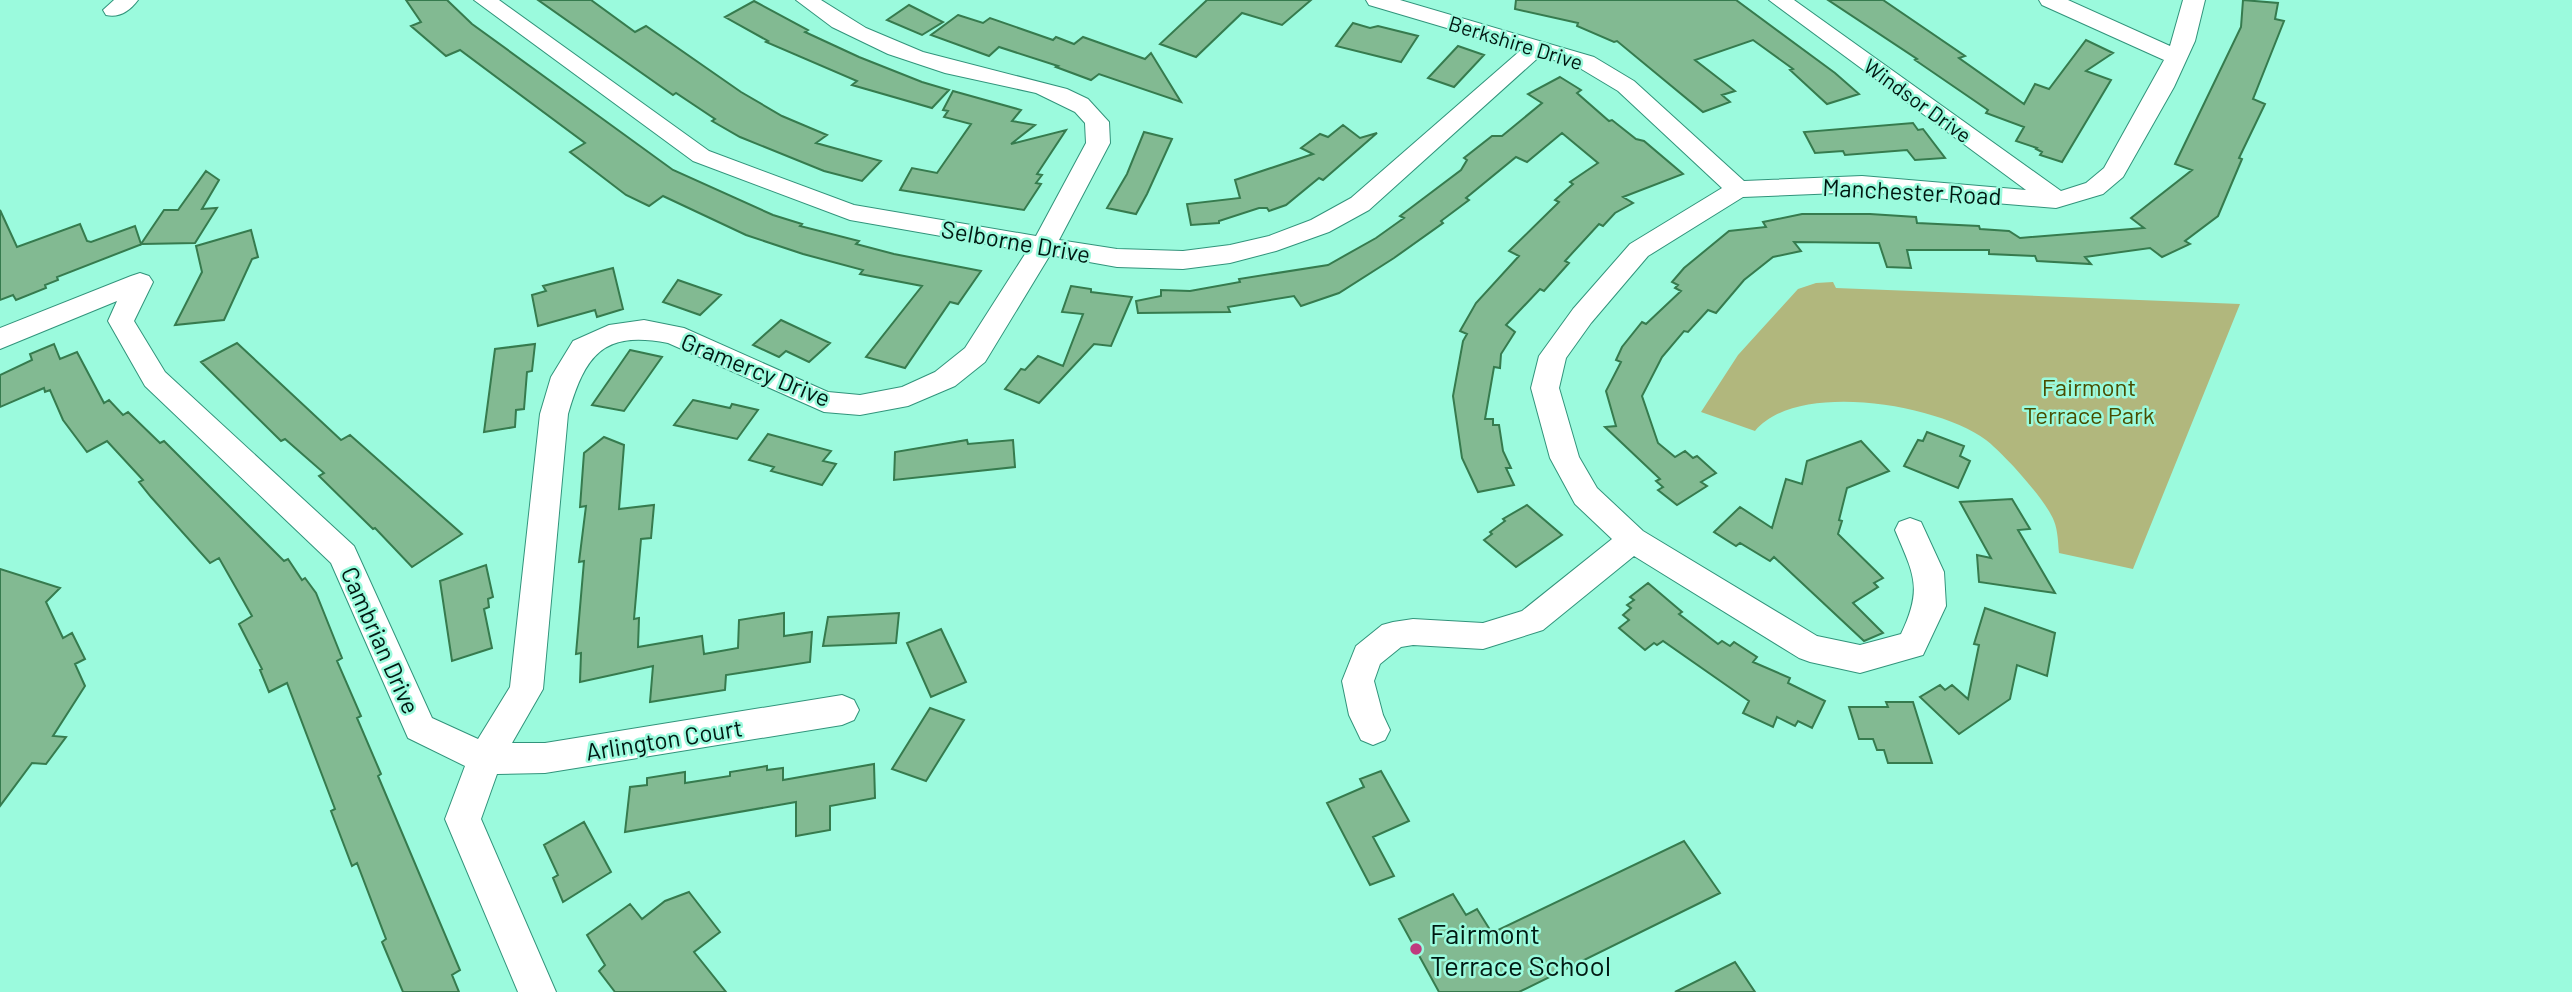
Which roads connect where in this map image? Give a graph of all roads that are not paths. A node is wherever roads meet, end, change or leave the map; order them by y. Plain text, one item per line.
1 (485, 0) edge
2 (807, 0) edge
3 (1377, 0) edge
4 (1780, 0) edge
5 (2050, 0) edge
6 (2194, 0) edge
7 (1538, 46) junction
8 (2176, 57) junction
9 (1738, 189) junction
10 (2056, 200) junction
11 (1043, 246) junction
12 (0, 339) edge
13 (1910, 530) dead end
14 (1632, 540) junction
15 (842, 710) dead end
16 (1373, 730) dead end
17 (485, 759) junction
18 (537, 992) edge

1 - 11 street, Selborne Drive
2 - 11 street, Gramercy Drive
3 - 7 street, Berkshire Drive
4 - 10 street, Windsor Drive
5 - 8 street
6 - 8 street, Manchester Road
7 - 9 street, Berkshire Drive
7 - 11 street, Selborne Drive
8 - 10 street, Manchester Road
9 - 10 street, Manchester Road
9 - 14 street, Manchester Road
11 - 17 street, Gramercy Drive
12 - 17 street, Cambrian Drive
13 - 14 street, Manchester Road
14 - 16 street
15 - 17 street, Arlington Court
17 - 18 street

